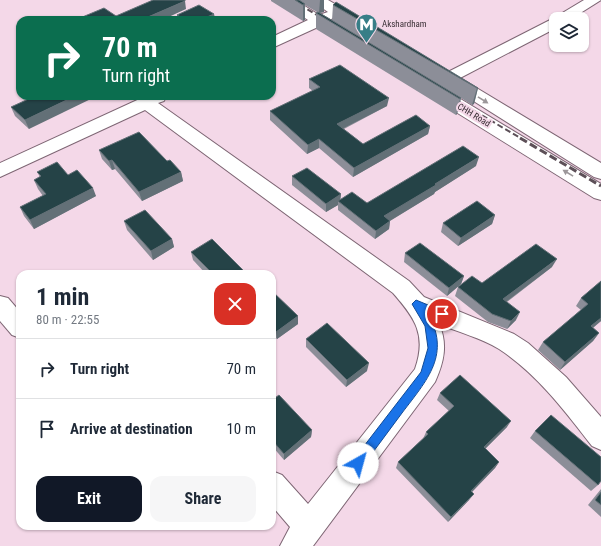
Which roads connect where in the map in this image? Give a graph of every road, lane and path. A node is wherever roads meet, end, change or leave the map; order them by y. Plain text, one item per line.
1 (285, 0) edge
2 (318, 0) edge
3 (594, 0) edge
4 (338, 12) junction
5 (573, 12) edge
6 (319, 21) junction
7 (549, 25) edge
8 (371, 31) edge
9 (276, 41) edge
10 (359, 45) edge
11 (419, 82) edge
12 (150, 100) edge
13 (153, 100) edge
14 (0, 171) edge
15 (601, 172) edge
16 (601, 193) edge
17 (416, 304) junction
18 (0, 305) edge
19 (16, 323) edge
20 (601, 437) edge
21 (276, 492) edge
22 (302, 536) edge

1 - 6 street
2 - 4 street
3 - 5 street
4 - 6 street
4 - 8 street
6 - 9 street
6 - 10 street
7 -> 15 street, CHH Road
16 -> 11 street, CHH Road
12 - 14 street
13 - 17 street
17 - 20 street
17 - 22 street
18 - 19 street
21 - 22 street

